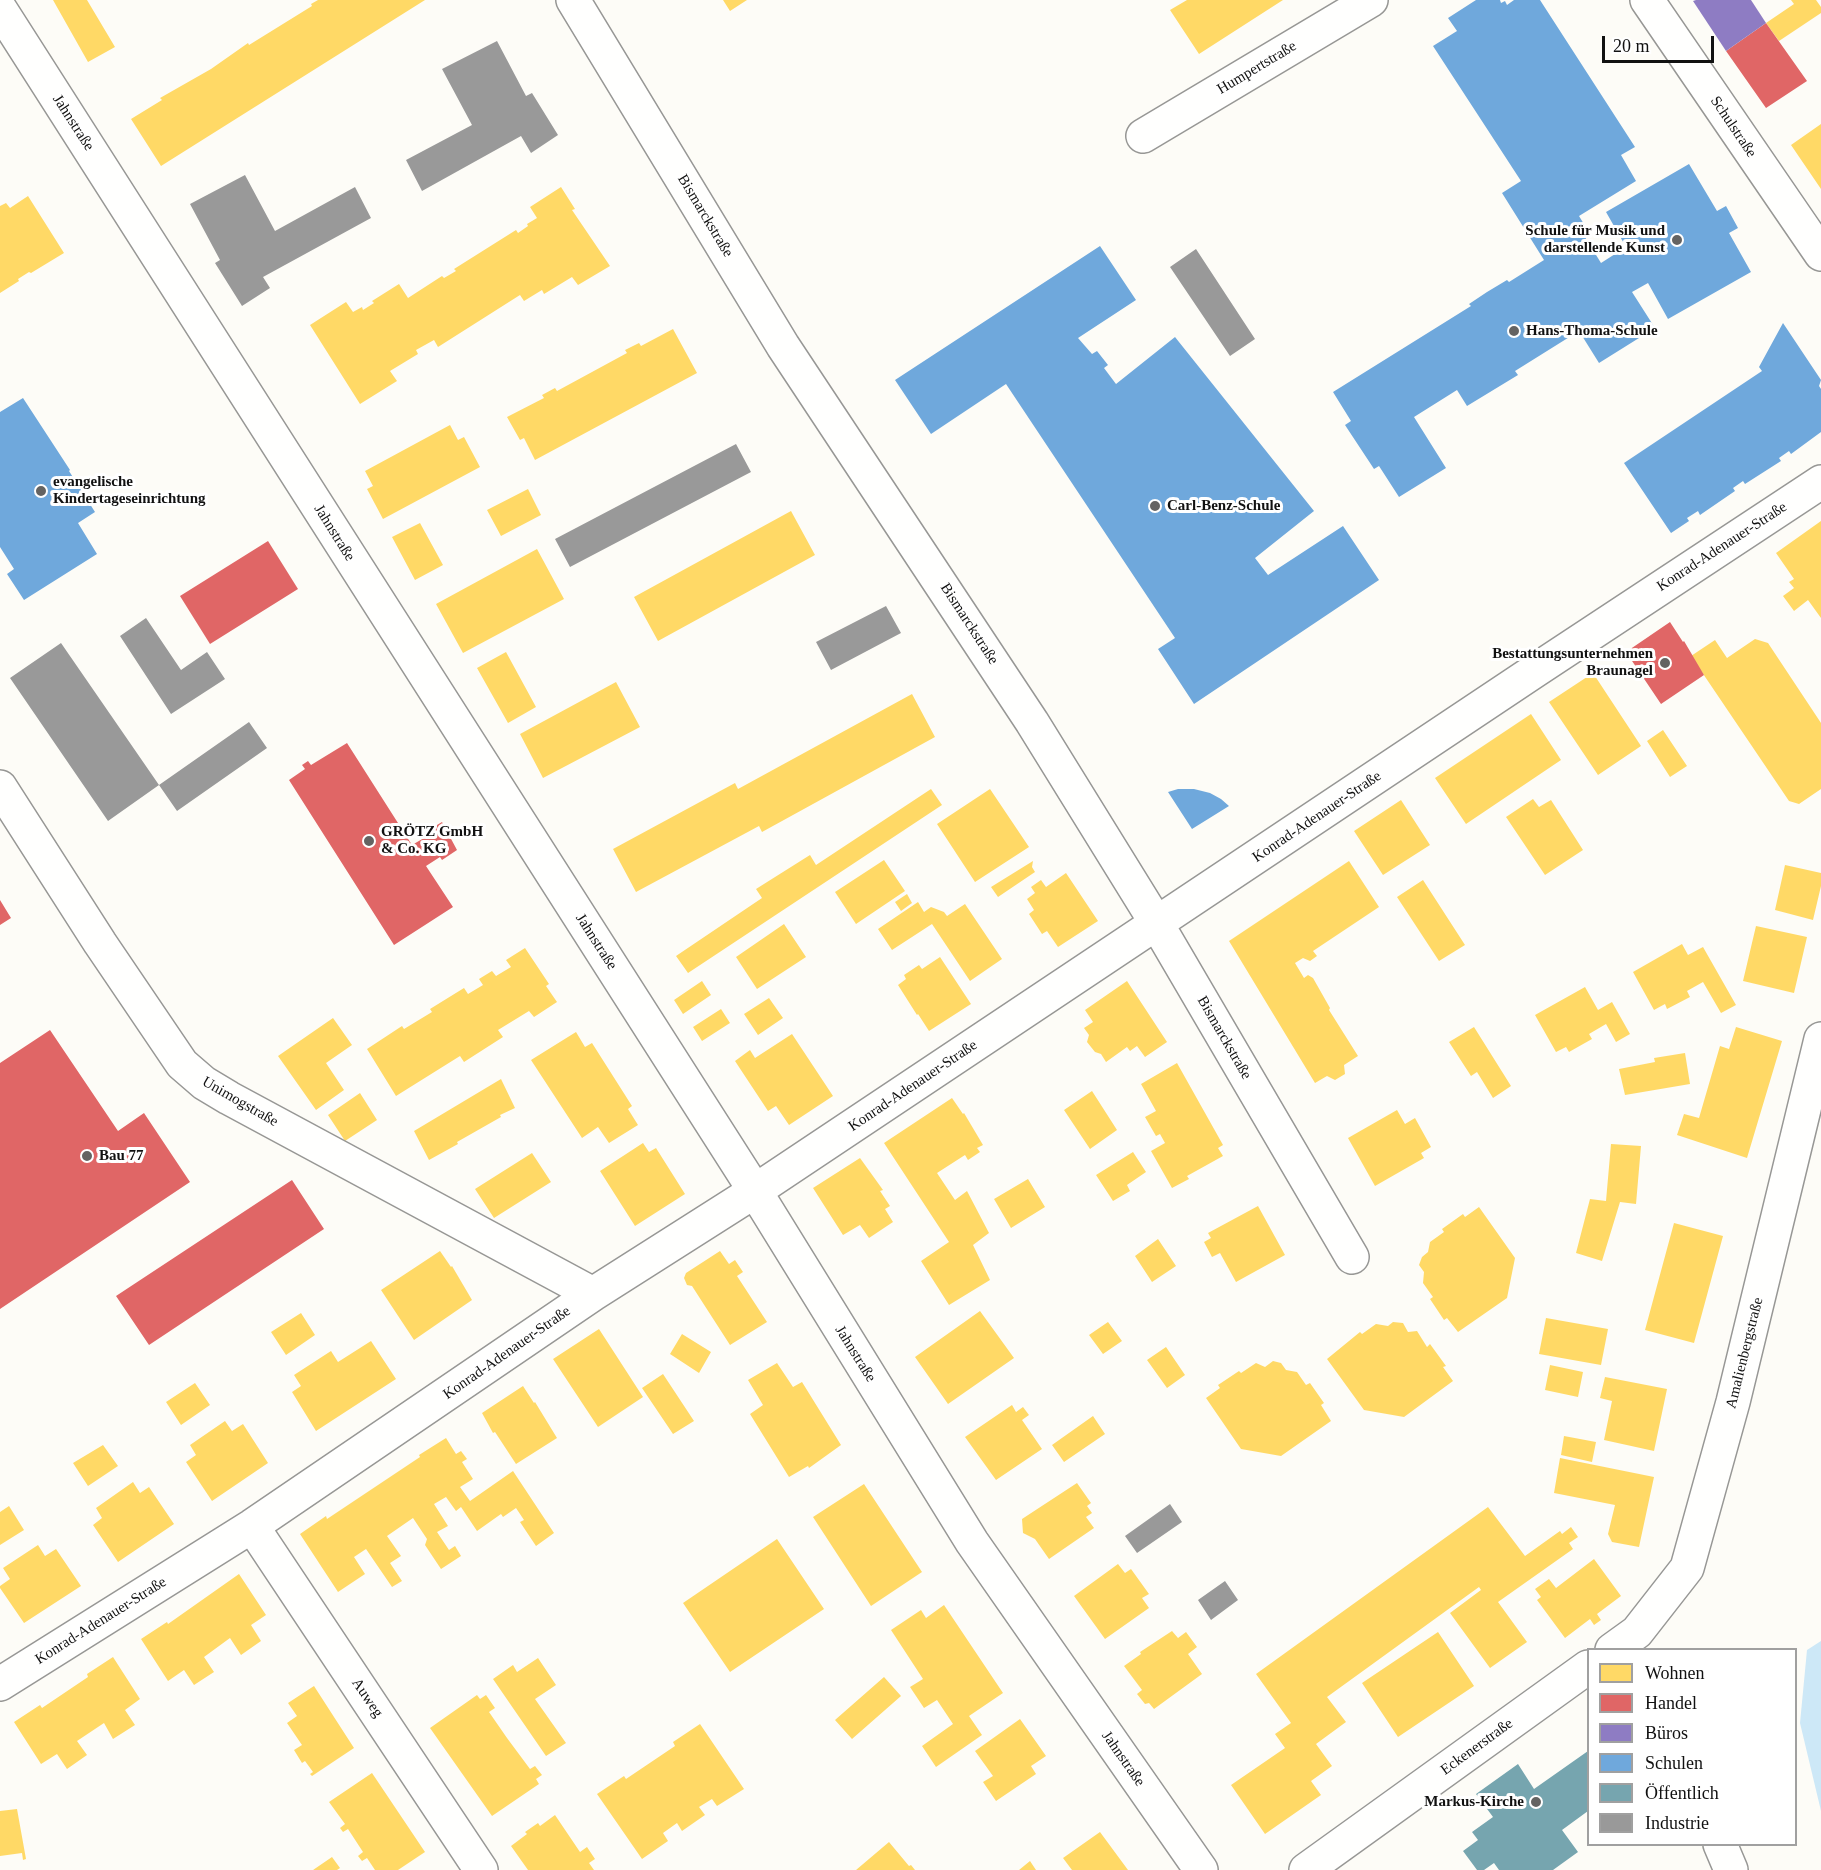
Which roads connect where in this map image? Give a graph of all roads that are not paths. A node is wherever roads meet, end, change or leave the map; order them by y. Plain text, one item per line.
1 (573, 0) edge
2 (1371, 0) edge
3 (1648, 1) edge
4 (0, 9) edge
5 (1143, 136) dead end
6 (1821, 254) edge
7 (1821, 482) edge
8 (0, 787) edge
9 (1157, 924) junction
10 (1821, 1039) edge
11 (755, 1191) junction
12 (1352, 1257) dead end
13 (593, 1294) junction
14 (252, 1526) junction
15 (1631, 1644) edge
16 (1587, 1668) edge
17 (0, 1684) edge
18 (1720, 1846) edge
19 (482, 1870) edge
20 (1201, 1870) edge
21 (1306, 1870) edge
22 (1731, 1870) edge

1 - 9 street, Bismarckstraße
2 - 5 street, Humpertstraße
3 - 6 street, Schulstraße
4 - 11 street, Jahnstraße
7 - 9 street, Konrad-Adenauer-Straße
8 - 13 street, Unimogstraße
9 - 11 street, Konrad-Adenauer-Straße
9 - 12 street, Bismarckstraße
10 - 15 street, Amalienbergstraße
11 - 13 street, Konrad-Adenauer-Straße
11 - 20 street, Jahnstraße
13 - 14 street, Konrad-Adenauer-Straße
14 - 17 street, Konrad-Adenauer-Straße
14 - 19 street, Auweg
16 - 21 street, Eckenerstraße
18 - 22 street

